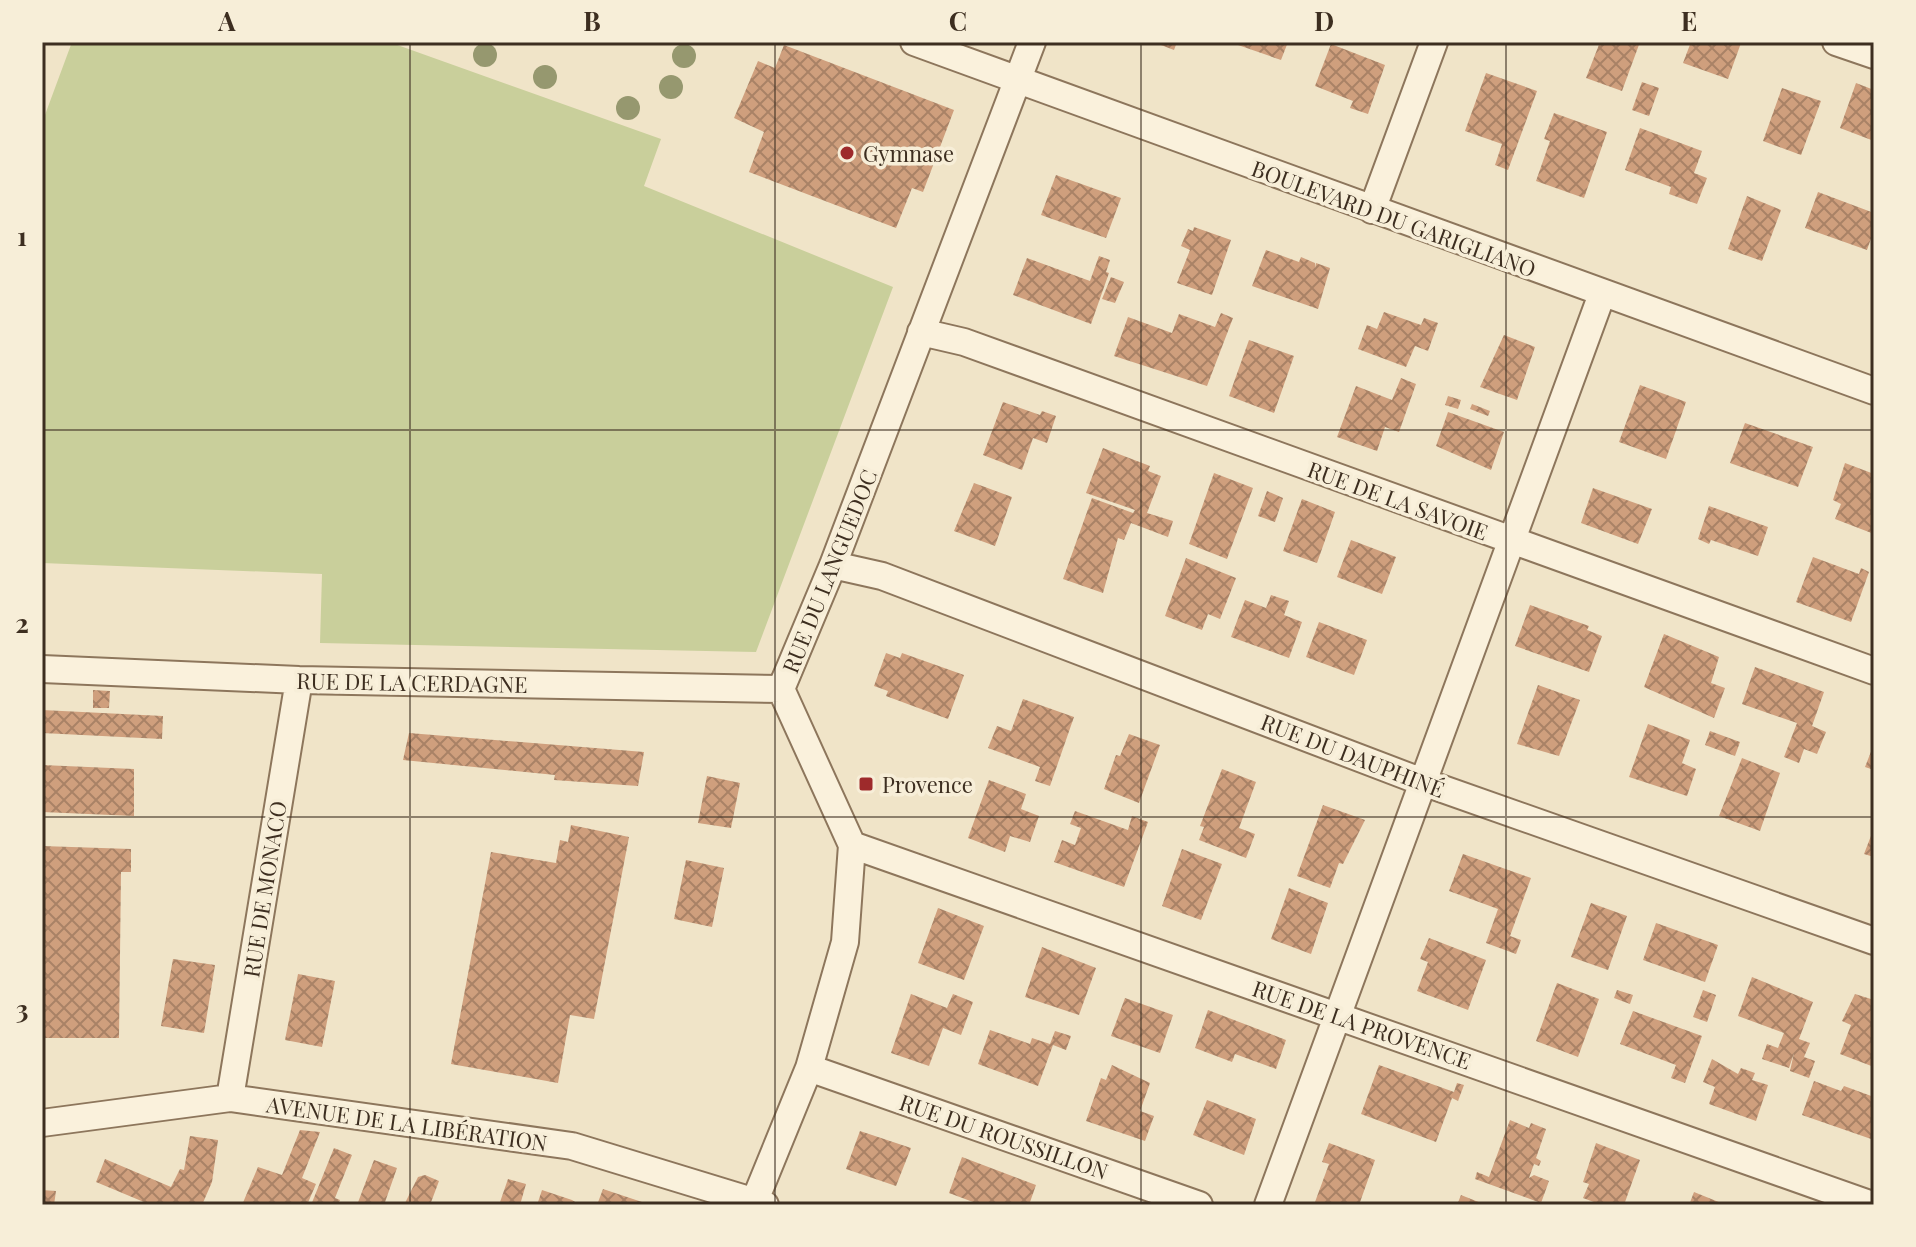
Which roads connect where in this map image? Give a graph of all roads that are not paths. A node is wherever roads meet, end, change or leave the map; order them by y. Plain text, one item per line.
1 (914, 42) edge
2 (1032, 42) edge
3 (1434, 42) edge
4 (1836, 42) edge
5 (1874, 55) edge
6 (1019, 80) junction
7 (1372, 210) junction
8 (1602, 294) junction
9 (921, 332) junction
10 (1874, 391) edge
11 (1509, 541) junction
12 (833, 565) junction
13 (42, 669) edge
14 (1874, 671) edge
15 (299, 680) junction
16 (781, 689) junction
17 (1420, 781) junction
18 (852, 845) junction
19 (1874, 941) edge
20 (1336, 1014) junction
21 (809, 1068) junction
22 (230, 1098) junction
23 (42, 1123) edge
24 (757, 1204) edge
25 (1199, 1205) edge
26 (1268, 1205) edge
27 (1872, 1205) edge

1 - 6 street, BOULEVARD DU GARIGLIANO
2 - 6 street, RUE DU LANGUEDOC
3 - 7 street
4 - 5 street
6 - 7 street, BOULEVARD DU GARIGLIANO
6 - 9 street, RUE DU LANGUEDOC
7 - 8 street, BOULEVARD DU GARIGLIANO
8 - 10 street, BOULEVARD DU GARIGLIANO
8 - 11 street
9 - 11 street, RUE DE LA SAVOIE
9 - 12 street, RUE DU LANGUEDOC
11 - 14 street, RUE DE LA SAVOIE
11 - 17 street
12 - 16 street, RUE DU LANGUEDOC
12 - 17 street, RUE DU DAUPHINÉ
13 - 15 street, RUE DE LA CERDAGNE
15 - 16 street, RUE DE LA CERDAGNE
15 - 22 street, RUE DE MONACO
16 - 18 street, RUE DU LANGUEDOC
17 - 19 street, RUE DU DAUPHINÉ
17 - 20 street
18 - 20 street, RUE DE LA PROVENCE
18 - 21 street, RUE DU LANGUEDOC
20 - 26 street
20 - 27 street, RUE DE LA PROVENCE
21 - 24 street, RUE DU LANGUEDOC
21 - 25 street, RUE DU ROUSSILLON
22 - 23 street, AVENUE DE LA LIBÉRATION
22 - 24 street, AVENUE DE LA LIBÉRATION

